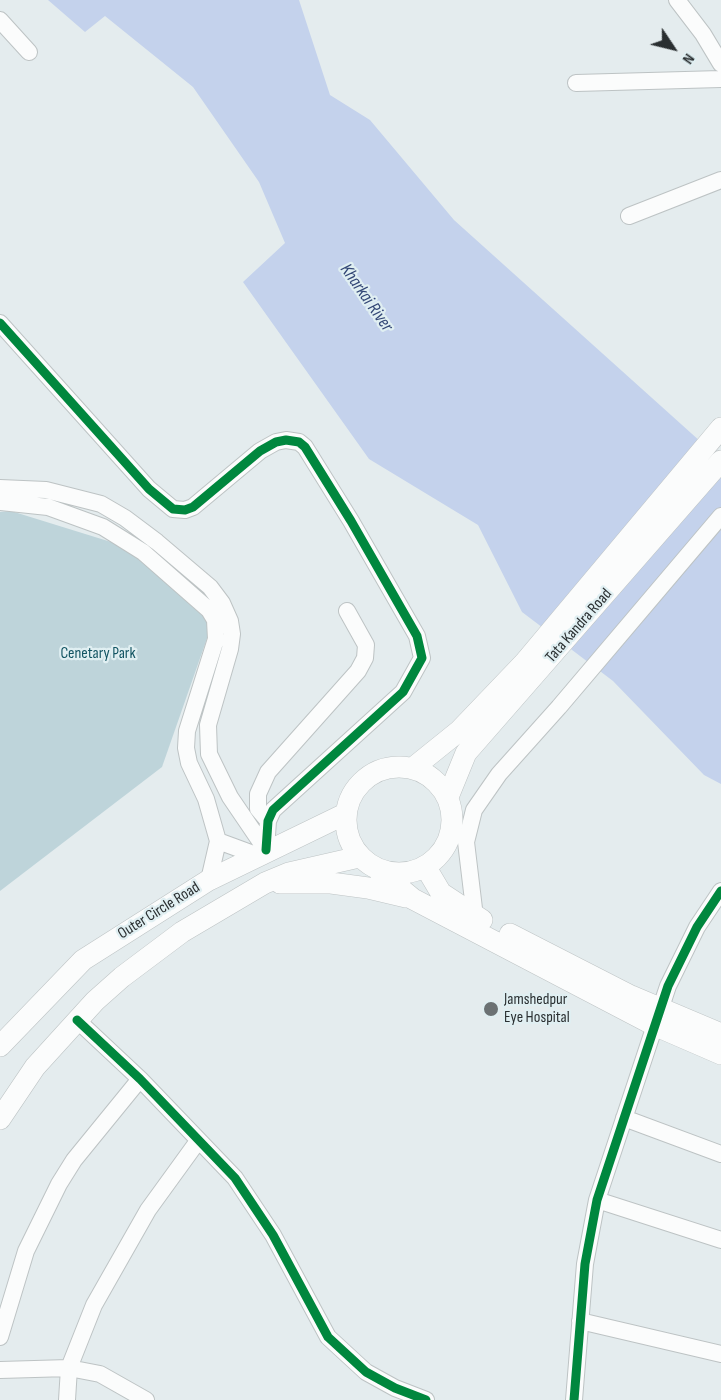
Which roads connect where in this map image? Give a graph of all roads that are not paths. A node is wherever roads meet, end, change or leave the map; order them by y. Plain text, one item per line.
1 (677, 0) edge
2 (0, 20) edge
3 (29, 52) dead end
4 (721, 64) edge
5 (721, 79) edge
6 (576, 83) dead end
7 (721, 180) edge
8 (629, 216) dead end
9 (0, 323) edge
10 (721, 428) edge
11 (721, 461) edge
12 (0, 488) edge
13 (0, 502) edge
14 (721, 516) edge
15 (347, 611) dead end
16 (530, 670) junction
17 (213, 765) junction
18 (413, 768) junction
19 (193, 773) junction
20 (448, 797) junction
21 (345, 814) junction
22 (268, 821) junction
23 (218, 841) junction
24 (261, 853) junction
25 (359, 857) junction
26 (425, 867) junction
27 (378, 870) junction
28 (209, 880) junction
29 (270, 881) junction
30 (721, 891) edge
31 (413, 899) junction
32 (476, 917) junction
33 (657, 1017) junction
34 (77, 1020) junction
35 (721, 1034) edge
36 (0, 1046) edge
37 (721, 1054) edge
38 (140, 1079) junction
39 (624, 1118) junction
40 (0, 1119) edge
41 (198, 1141) junction
42 (721, 1154) edge
43 (597, 1200) junction
44 (721, 1240) edge
45 (580, 1321) junction
46 (0, 1337) edge
47 (721, 1354) edge
48 (69, 1368) junction
49 (0, 1370) edge
50 (67, 1400) edge
51 (146, 1400) edge
52 (426, 1400) edge
53 (574, 1400) edge

1 - 4 street
2 - 3 street
5 - 6 street
7 - 8 street
9 - 22 street
10 - 16 main road
11 - 16 main road, Tata Kandra Road
12 - 17 street
13 - 19 street
14 - 32 street
15 - 22 street
16 - 18 main road
16 - 20 main road, Tata Kandra Road
17 - 19 street
17 - 24 street
18 - 20 main road
18 - 21 main road
19 - 23 street
20 - 26 main road
21 - 24 main road, Outer Circle Road
21 - 25 main road
22 - 24 street
23 - 24 street
23 - 28 street
24 - 28 main road, Outer Circle Road
24 - 29 main road
25 - 27 main road
25 - 29 main road
26 - 27 main road
26 - 32 main road
27 - 31 main road
28 - 36 main road, Outer Circle Road
29 - 31 main road
29 - 34 main road
30 - 33 street
31 - 33 main road
32 - 33 main road
33 - 35 main road
33 - 37 main road
33 - 39 street
34 - 38 street
34 - 40 main road
38 - 41 street
38 - 46 street
39 - 42 street
39 - 43 street
41 - 48 street
41 - 52 street
43 - 44 street
43 - 45 street
45 - 47 street
45 - 53 street
48 - 49 street
48 - 50 street
48 - 51 street

